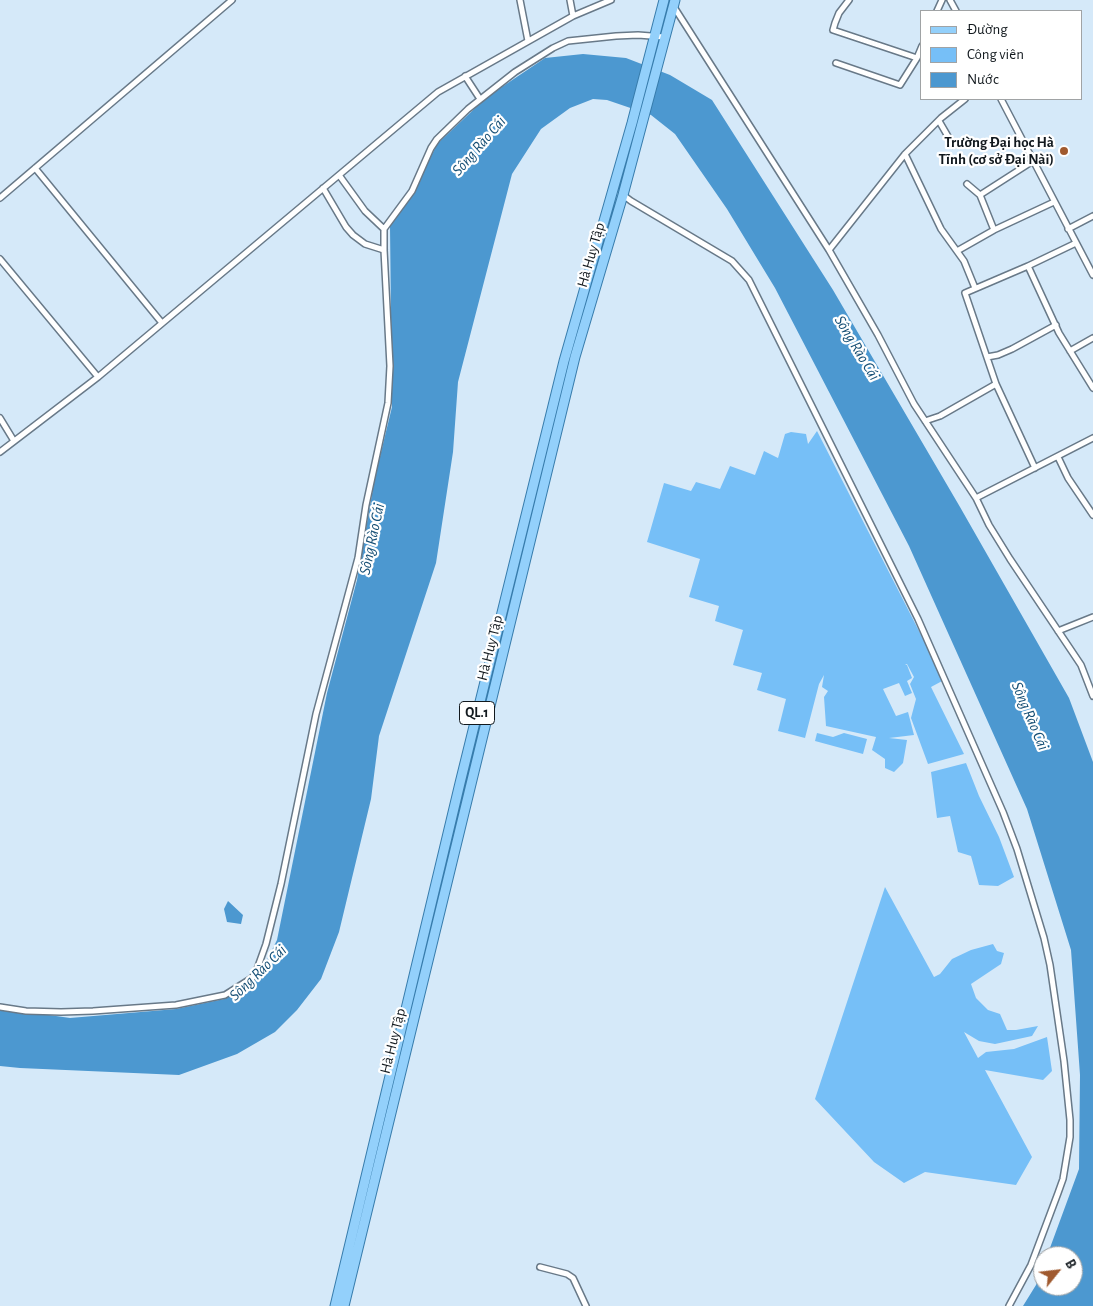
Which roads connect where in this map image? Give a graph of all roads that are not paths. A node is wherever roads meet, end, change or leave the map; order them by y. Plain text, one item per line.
1 (232, 0) edge
2 (520, 0) edge
3 (570, 0) edge
4 (611, 0) edge
5 (664, 0) edge
6 (849, 0) edge
7 (675, 3) edge
8 (573, 16) junction
9 (659, 37) junction
10 (528, 41) junction
11 (920, 51) edge
12 (917, 58) junction
13 (836, 63) dead end
14 (465, 76) junction
15 (480, 100) junction
16 (964, 100) edge
17 (1002, 100) edge
18 (939, 121) junction
19 (636, 124) junction
20 (954, 145) dead end
21 (905, 154) junction
22 (1033, 161) junction
23 (35, 168) junction
24 (339, 175) junction
25 (967, 184) dead end
26 (323, 188) junction
27 (980, 194) junction
28 (623, 195) junction
29 (0, 198) edge
30 (1054, 202) junction
31 (1093, 216) edge
32 (384, 229) junction
33 (994, 230) junction
34 (1068, 230) junction
35 (1076, 243) junction
36 (384, 250) junction
37 (830, 250) junction
38 (957, 251) junction
39 (0, 259) edge
40 (1028, 266) junction
41 (1093, 276) edge
42 (975, 288) junction
43 (162, 322) junction
44 (1056, 325) junction
45 (1093, 338) edge
46 (1070, 350) junction
47 (987, 357) junction
48 (98, 377) junction
49 (996, 384) junction
50 (1093, 388) edge
51 (0, 418) edge
52 (925, 421) junction
53 (1093, 438) edge
54 (14, 441) junction
55 (0, 452) edge
56 (1058, 457) junction
57 (1035, 468) junction
58 (976, 498) junction
59 (1093, 515) edge
60 (1093, 617) edge
61 (1058, 631) junction
62 (1093, 696) edge
63 (0, 1007) edge
64 (540, 1266) dead end
65 (335, 1306) edge
66 (344, 1306) edge
67 (586, 1306) edge
68 (1008, 1306) edge

1 - 23 street
2 - 10 street
3 - 8 street
4 - 8 street
5 - 9 main road, Hà Huy Tập / QL.1
6 - 12 street
7 - 9 main road, Hà Huy Tập / QL.1
7 - 37 street
8 - 10 street
9 - 15 street
9 - 19 main road, Hà Huy Tập / QL.1
10 - 14 street
11 - 12 street
12 - 13 street
14 - 15 street
14 - 24 street
15 - 32 street
16 - 18 street
17 - 22 street
18 - 20 street
18 - 21 street
19 - 28 main road, Hà Huy Tập / QL.1
19 - 65 main road, Hà Huy Tập / QL.1
21 - 37 street
21 - 38 street
22 - 27 street
22 - 30 street
23 - 29 street
23 - 43 street
24 - 26 street
24 - 32 street
25 - 27 street
26 - 36 street
26 - 43 street
27 - 33 street
28 - 66 main road, Hà Huy Tập / QL.1
28 - 68 street
30 - 33 street
30 - 34 street
31 - 34 street
32 - 36 street
33 - 38 street
34 - 35 street
35 - 40 street
35 - 41 street
36 - 63 street
37 - 52 street
38 - 42 street
39 - 48 street
40 - 42 street
40 - 44 street
42 - 47 street
43 - 48 street
44 - 46 street
44 - 47 street
45 - 46 street
46 - 50 street
47 - 49 street
48 - 54 street
49 - 52 street
49 - 57 street
51 - 54 street
52 - 58 street
53 - 56 street
54 - 55 street
56 - 57 street
56 - 59 street
57 - 58 street
58 - 61 street
60 - 61 street
61 - 62 street
64 - 67 street

